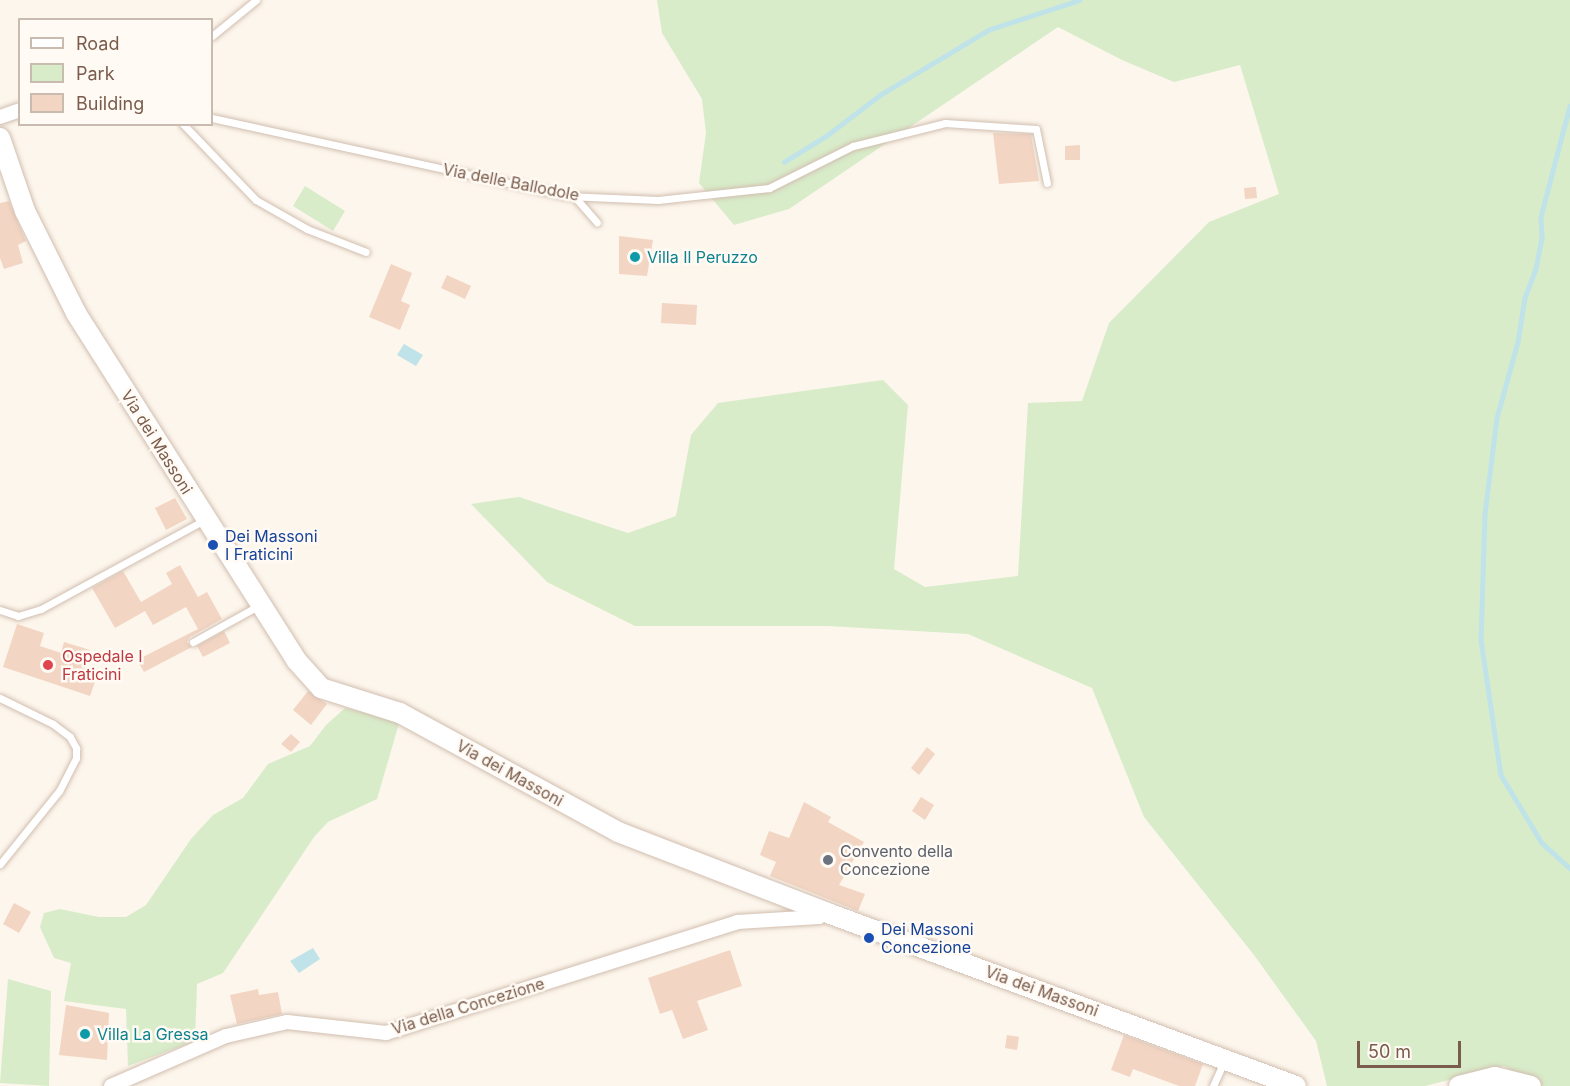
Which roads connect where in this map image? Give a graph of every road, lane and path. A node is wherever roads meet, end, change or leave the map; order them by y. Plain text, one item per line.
1 (256, 0) edge
2 (213, 35) edge
3 (18, 111) edge
4 (0, 117) edge
5 (213, 118) edge
6 (185, 126) edge
7 (0, 138) edge
8 (1047, 183) dead end
9 (574, 196) junction
10 (597, 222) dead end
11 (366, 252) dead end
12 (206, 519) junction
13 (261, 605) junction
14 (0, 610) edge
15 (194, 642) dead end
16 (0, 698) edge
17 (0, 864) edge
18 (825, 912) junction
19 (1224, 1059) junction
20 (111, 1086) edge
21 (1214, 1086) edge
22 (1296, 1086) edge
23 (1459, 1086) edge
24 (1531, 1086) edge

1 - 2 lane
3 - 4 street
5 - 9 lane, Via delle Ballodole
6 - 11 lane
7 - 12 street, Via dei Massoni
8 - 9 lane, Via delle Ballodole
9 - 10 lane
12 - 13 street, Via dei Massoni
12 - 14 lane
13 - 15 lane
13 - 18 street, Via dei Massoni
16 - 17 lane
18 - 19 street, Via dei Massoni
18 - 20 street, Via della Concezione
19 - 21 lane
19 - 22 street, Via dei Massoni
23 - 24 street

